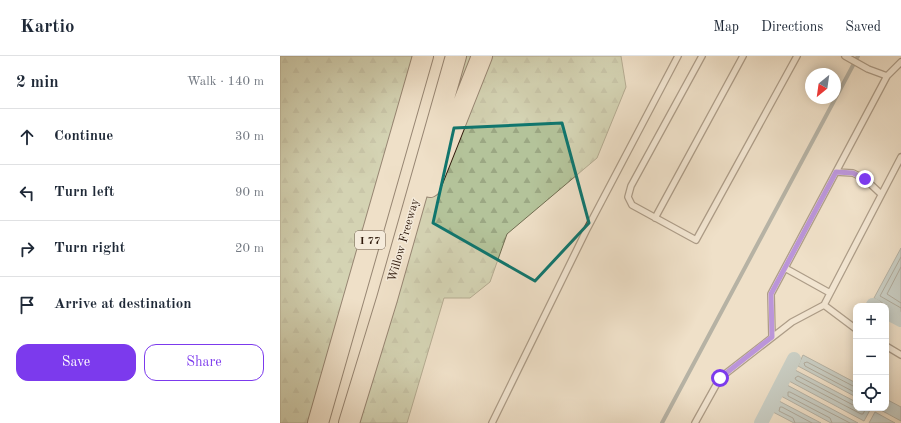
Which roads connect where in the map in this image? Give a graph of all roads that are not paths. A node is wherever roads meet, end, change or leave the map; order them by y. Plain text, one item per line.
1 (422, 56) edge
2 (456, 56) edge
3 (482, 56) edge
4 (678, 56) edge
5 (702, 56) edge
6 (743, 56) edge
7 (797, 56) edge
8 (846, 57) edge
9 (901, 62) edge
10 (887, 76) junction
11 (901, 157) edge
12 (836, 172) junction
13 (881, 194) junction
14 (655, 218) junction
15 (785, 268) junction
16 (830, 293) junction
17 (386, 299) junction
18 (824, 305) junction
19 (853, 327) edge
20 (772, 337) junction
21 (889, 348) edge
22 (901, 355) edge
23 (318, 423) edge
24 (349, 423) edge
25 (492, 423) edge
26 (695, 423) edge

1 - 23 highway, I 77
2 - 17 highway, Willow Freeway / I 77
3 - 17 highway
4 - 25 lane
5 - 14 lane
6 - 14 lane
7 - 14 lane
8 - 10 lane
9 - 10 lane
10 - 12 lane
11 - 13 lane
12 - 13 lane
12 - 15 lane
13 - 16 lane
15 - 16 lane
15 - 20 lane
16 - 18 lane
17 - 24 highway, Willow Freeway / I 77
18 - 19 lane
18 - 20 lane
20 - 26 lane
21 - 22 lane

